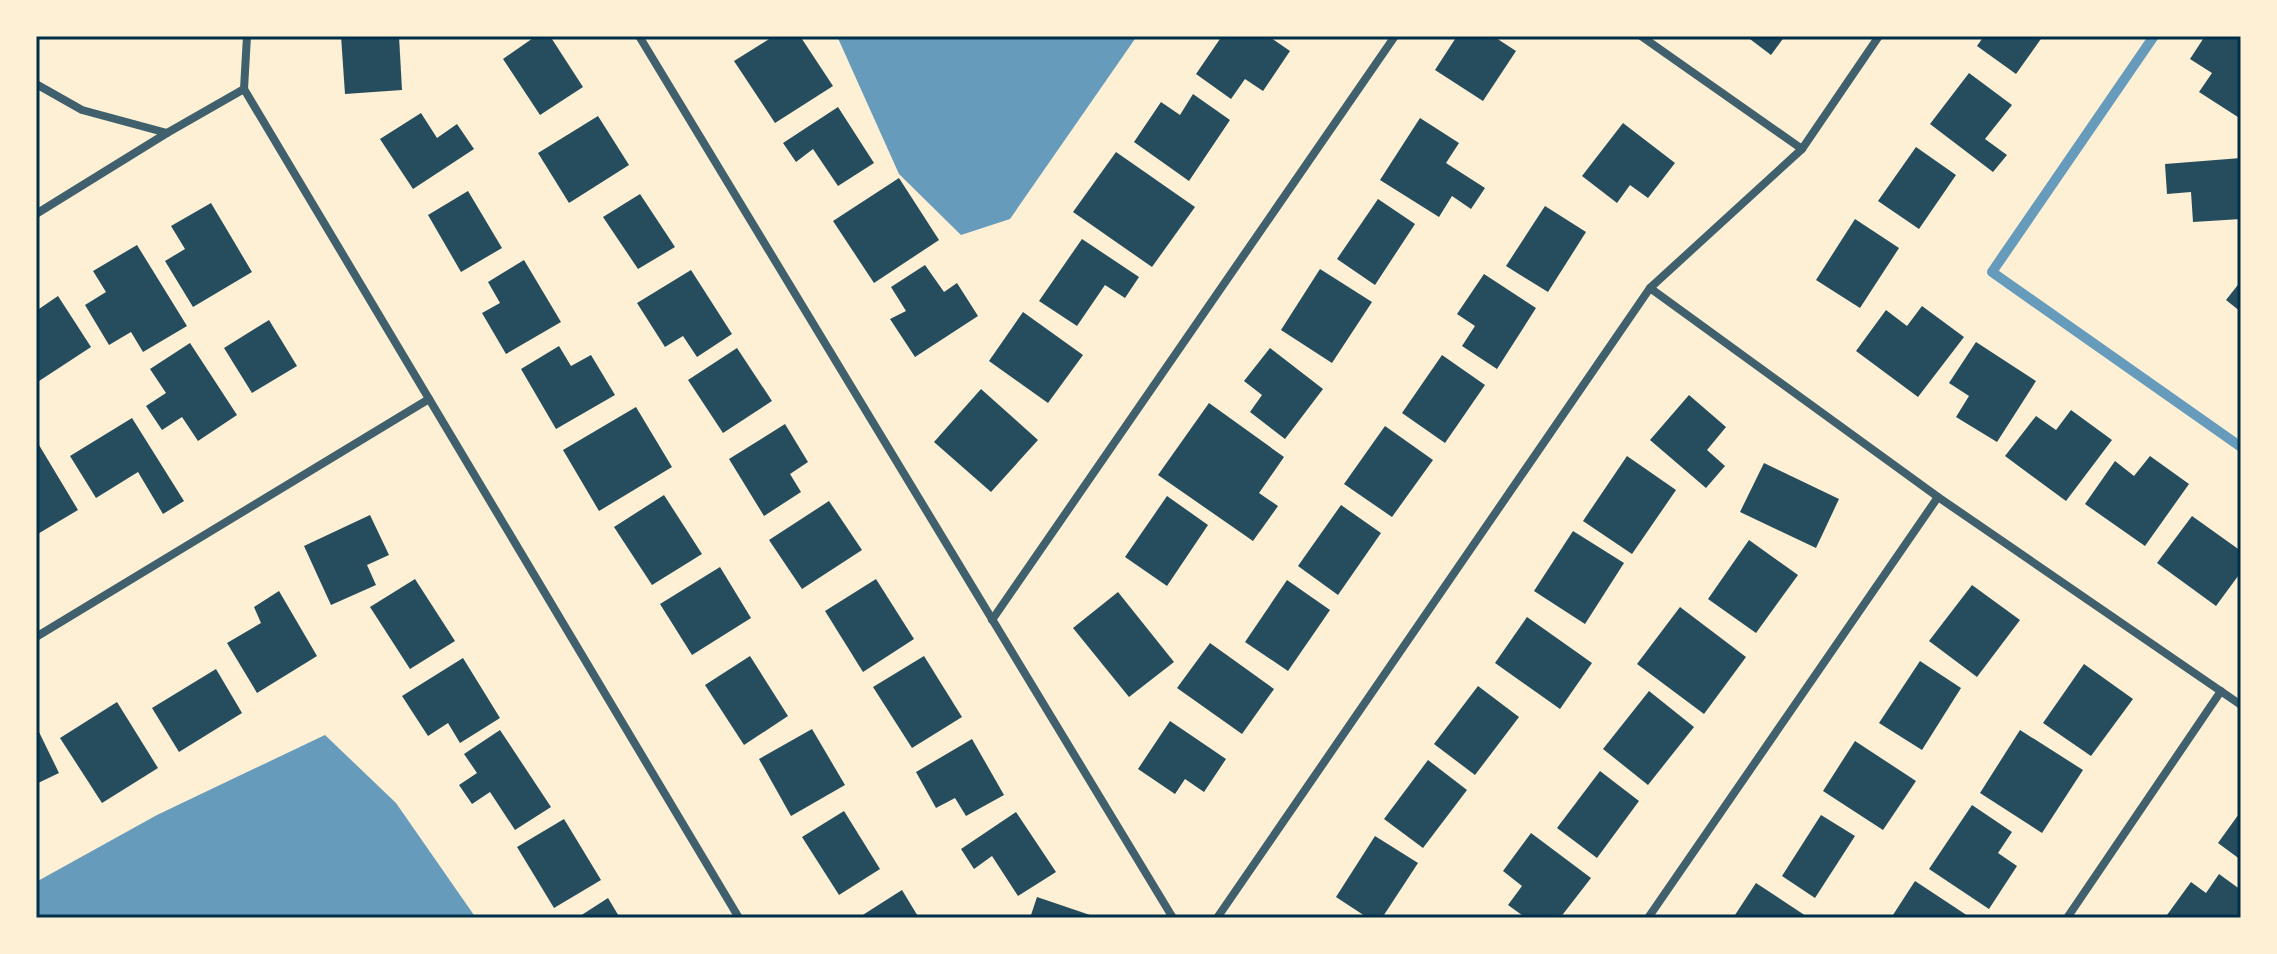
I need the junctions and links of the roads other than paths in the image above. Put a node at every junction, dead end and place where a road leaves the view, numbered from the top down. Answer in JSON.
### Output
{"nodes":[{"id":1,"x":247,"y":36,"type":"edge"},
{"id":2,"x":639,"y":36,"type":"edge"},
{"id":3,"x":1395,"y":36,"type":"edge"},
{"id":4,"x":1641,"y":36,"type":"edge"},
{"id":5,"x":1879,"y":36,"type":"edge"},
{"id":6,"x":36,"y":84,"type":"edge"},
{"id":7,"x":244,"y":89,"type":"junction"},
{"id":8,"x":167,"y":133,"type":"junction"},
{"id":9,"x":1802,"y":149,"type":"junction"},
{"id":10,"x":36,"y":214,"type":"edge"},
{"id":11,"x":1650,"y":288,"type":"junction"},
{"id":12,"x":429,"y":399,"type":"junction"},
{"id":13,"x":1938,"y":497,"type":"junction"},
{"id":14,"x":992,"y":620,"type":"junction"},
{"id":15,"x":36,"y":637,"type":"edge"},
{"id":16,"x":2221,"y":691,"type":"junction"},
{"id":17,"x":2241,"y":705,"type":"edge"},
{"id":18,"x":739,"y":918,"type":"edge"},
{"id":19,"x":1173,"y":918,"type":"edge"},
{"id":20,"x":1217,"y":918,"type":"edge"},
{"id":21,"x":1648,"y":918,"type":"edge"},
{"id":22,"x":2067,"y":918,"type":"edge"}],
"edges":[{"from":1,"to":7,"type":"street"},
{"from":2,"to":14,"type":"street"},
{"from":3,"to":14,"type":"street"},
{"from":4,"to":9,"type":"street"},
{"from":5,"to":9,"type":"street"},
{"from":6,"to":8,"type":"street"},
{"from":7,"to":8,"type":"street"},
{"from":7,"to":12,"type":"street"},
{"from":8,"to":10,"type":"street"},
{"from":9,"to":11,"type":"street"},
{"from":11,"to":13,"type":"street"},
{"from":11,"to":20,"type":"street"},
{"from":12,"to":15,"type":"street"},
{"from":12,"to":18,"type":"street"},
{"from":13,"to":16,"type":"street"},
{"from":13,"to":21,"type":"street"},
{"from":14,"to":19,"type":"street"},
{"from":16,"to":17,"type":"street"},
{"from":16,"to":22,"type":"street"}]}
